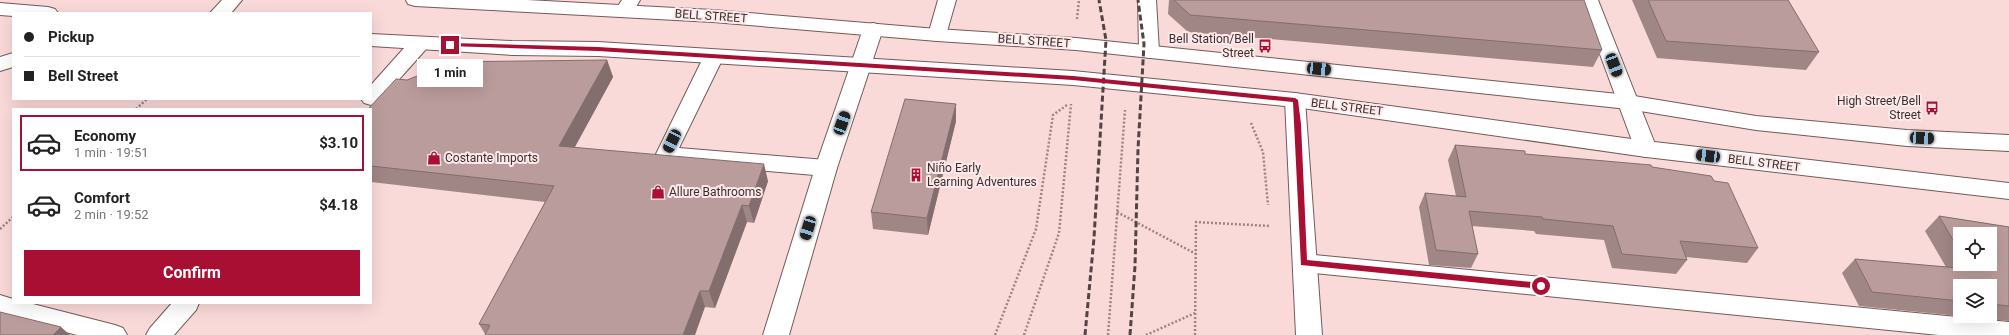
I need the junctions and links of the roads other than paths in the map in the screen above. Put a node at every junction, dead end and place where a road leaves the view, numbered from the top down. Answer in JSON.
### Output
{"nodes":[{"id":1,"x":233,"y":0,"type":"edge"},
{"id":2,"x":415,"y":0,"type":"edge"},
{"id":3,"x":947,"y":0,"type":"edge"},
{"id":4,"x":1147,"y":0,"type":"edge"},
{"id":5,"x":1589,"y":0,"type":"edge"},
{"id":6,"x":628,"y":5,"type":"edge"},
{"id":7,"x":15,"y":6,"type":"edge"},
{"id":8,"x":43,"y":12,"type":"edge"},
{"id":9,"x":221,"y":12,"type":"edge"},
{"id":10,"x":0,"y":22,"type":"edge"},
{"id":11,"x":873,"y":29,"type":"junction"},
{"id":12,"x":937,"y":35,"type":"junction"},
{"id":13,"x":372,"y":40,"type":"edge"},
{"id":14,"x":420,"y":43,"type":"junction"},
{"id":15,"x":1149,"y":51,"type":"junction"},
{"id":16,"x":714,"y":56,"type":"junction"},
{"id":17,"x":12,"y":60,"type":"edge"},
{"id":18,"x":0,"y":64,"type":"edge"},
{"id":19,"x":862,"y":66,"type":"junction"},
{"id":20,"x":372,"y":96,"type":"edge"},
{"id":21,"x":368,"y":100,"type":"edge"},
{"id":22,"x":1295,"y":100,"type":"junction"},
{"id":23,"x":1628,"y":102,"type":"junction"},
{"id":24,"x":362,"y":108,"type":"edge"},
{"id":25,"x":2009,"y":143,"type":"edge"},
{"id":26,"x":1646,"y":149,"type":"junction"},
{"id":27,"x":826,"y":168,"type":"junction"},
{"id":28,"x":2009,"y":191,"type":"edge"},
{"id":29,"x":1304,"y":263,"type":"junction"},
{"id":30,"x":186,"y":304,"type":"edge"},
{"id":31,"x":0,"y":305,"type":"edge"},
{"id":32,"x":2009,"y":332,"type":"edge"},
{"id":33,"x":115,"y":335,"type":"edge"},
{"id":34,"x":159,"y":335,"type":"edge"},
{"id":35,"x":776,"y":335,"type":"edge"},
{"id":36,"x":1309,"y":335,"type":"edge"}],
"edges":[{"from":1,"to":9,"type":"main road"},
{"from":2,"to":6,"type":"main road","name":"BELL STREET"},
{"from":3,"to":12,"type":"lane"},
{"from":4,"to":15,"type":"main road"},
{"from":5,"to":23,"type":"main road"},
{"from":6,"to":11,"type":"main road","name":"BELL STREET"},
{"from":7,"to":8,"type":"main road"},
{"from":7,"to":10,"type":"main road"},
{"from":11,"to":12,"type":"main road","name":"BELL STREET"},
{"from":11,"to":19,"type":"main road"},
{"from":12,"to":15,"type":"main road","name":"BELL STREET"},
{"from":13,"to":14,"type":"main road","name":"BELL STREET"},
{"from":14,"to":16,"type":"main road","name":"BELL STREET"},
{"from":14,"to":20,"type":"main road"},
{"from":15,"to":23,"type":"main road","name":"BELL STREET"},
{"from":16,"to":19,"type":"main road","name":"BELL STREET"},
{"from":16,"to":27,"type":"lane"},
{"from":17,"to":18,"type":"main road"},
{"from":19,"to":22,"type":"main road","name":"BELL STREET"},
{"from":19,"to":27,"type":"main road"},
{"from":21,"to":24,"type":"main road"},
{"from":22,"to":26,"type":"main road","name":"BELL STREET"},
{"from":22,"to":29,"type":"main road"},
{"from":23,"to":25,"type":"main road","name":"BELL STREET"},
{"from":23,"to":26,"type":"main road"},
{"from":26,"to":28,"type":"main road","name":"BELL STREET"},
{"from":27,"to":35,"type":"main road"},
{"from":29,"to":32,"type":"lane"},
{"from":29,"to":36,"type":"main road"},
{"from":30,"to":34,"type":"main road"},
{"from":31,"to":33,"type":"lane"}]}
